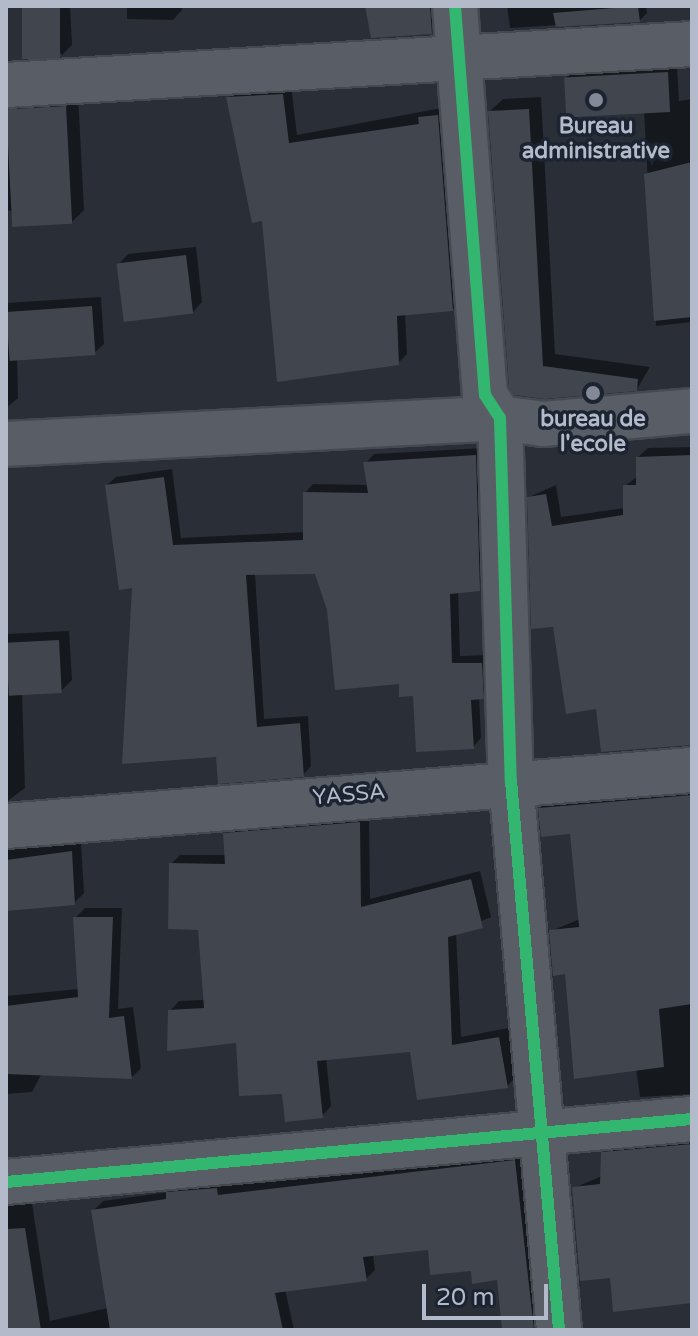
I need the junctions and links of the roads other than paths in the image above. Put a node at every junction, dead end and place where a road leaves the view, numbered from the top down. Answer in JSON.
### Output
{"nodes":[{"id":1,"x":455,"y":6,"type":"edge"},
{"id":2,"x":692,"y":44,"type":"edge"},
{"id":3,"x":460,"y":58,"type":"junction"},
{"id":4,"x":6,"y":85,"type":"edge"},
{"id":5,"x":692,"y":411,"type":"edge"},
{"id":6,"x":500,"y":418,"type":"junction"},
{"id":7,"x":6,"y":444,"type":"edge"},
{"id":8,"x":692,"y":770,"type":"edge"},
{"id":9,"x":511,"y":781,"type":"junction"},
{"id":10,"x":6,"y":826,"type":"edge"},
{"id":11,"x":692,"y":1119,"type":"edge"},
{"id":12,"x":543,"y":1133,"type":"junction"},
{"id":13,"x":6,"y":1182,"type":"edge"},
{"id":14,"x":559,"y":1330,"type":"edge"}],
"edges":[{"from":1,"to":3,"type":"street"},
{"from":2,"to":3,"type":"street"},
{"from":3,"to":4,"type":"street"},
{"from":3,"to":6,"type":"street"},
{"from":5,"to":6,"type":"street"},
{"from":6,"to":7,"type":"street"},
{"from":6,"to":9,"type":"street"},
{"from":8,"to":9,"type":"street","name":"YASSA"},
{"from":9,"to":10,"type":"street","name":"YASSA"},
{"from":9,"to":12,"type":"street"},
{"from":11,"to":12,"type":"street"},
{"from":12,"to":13,"type":"street"},
{"from":12,"to":14,"type":"street"}]}
